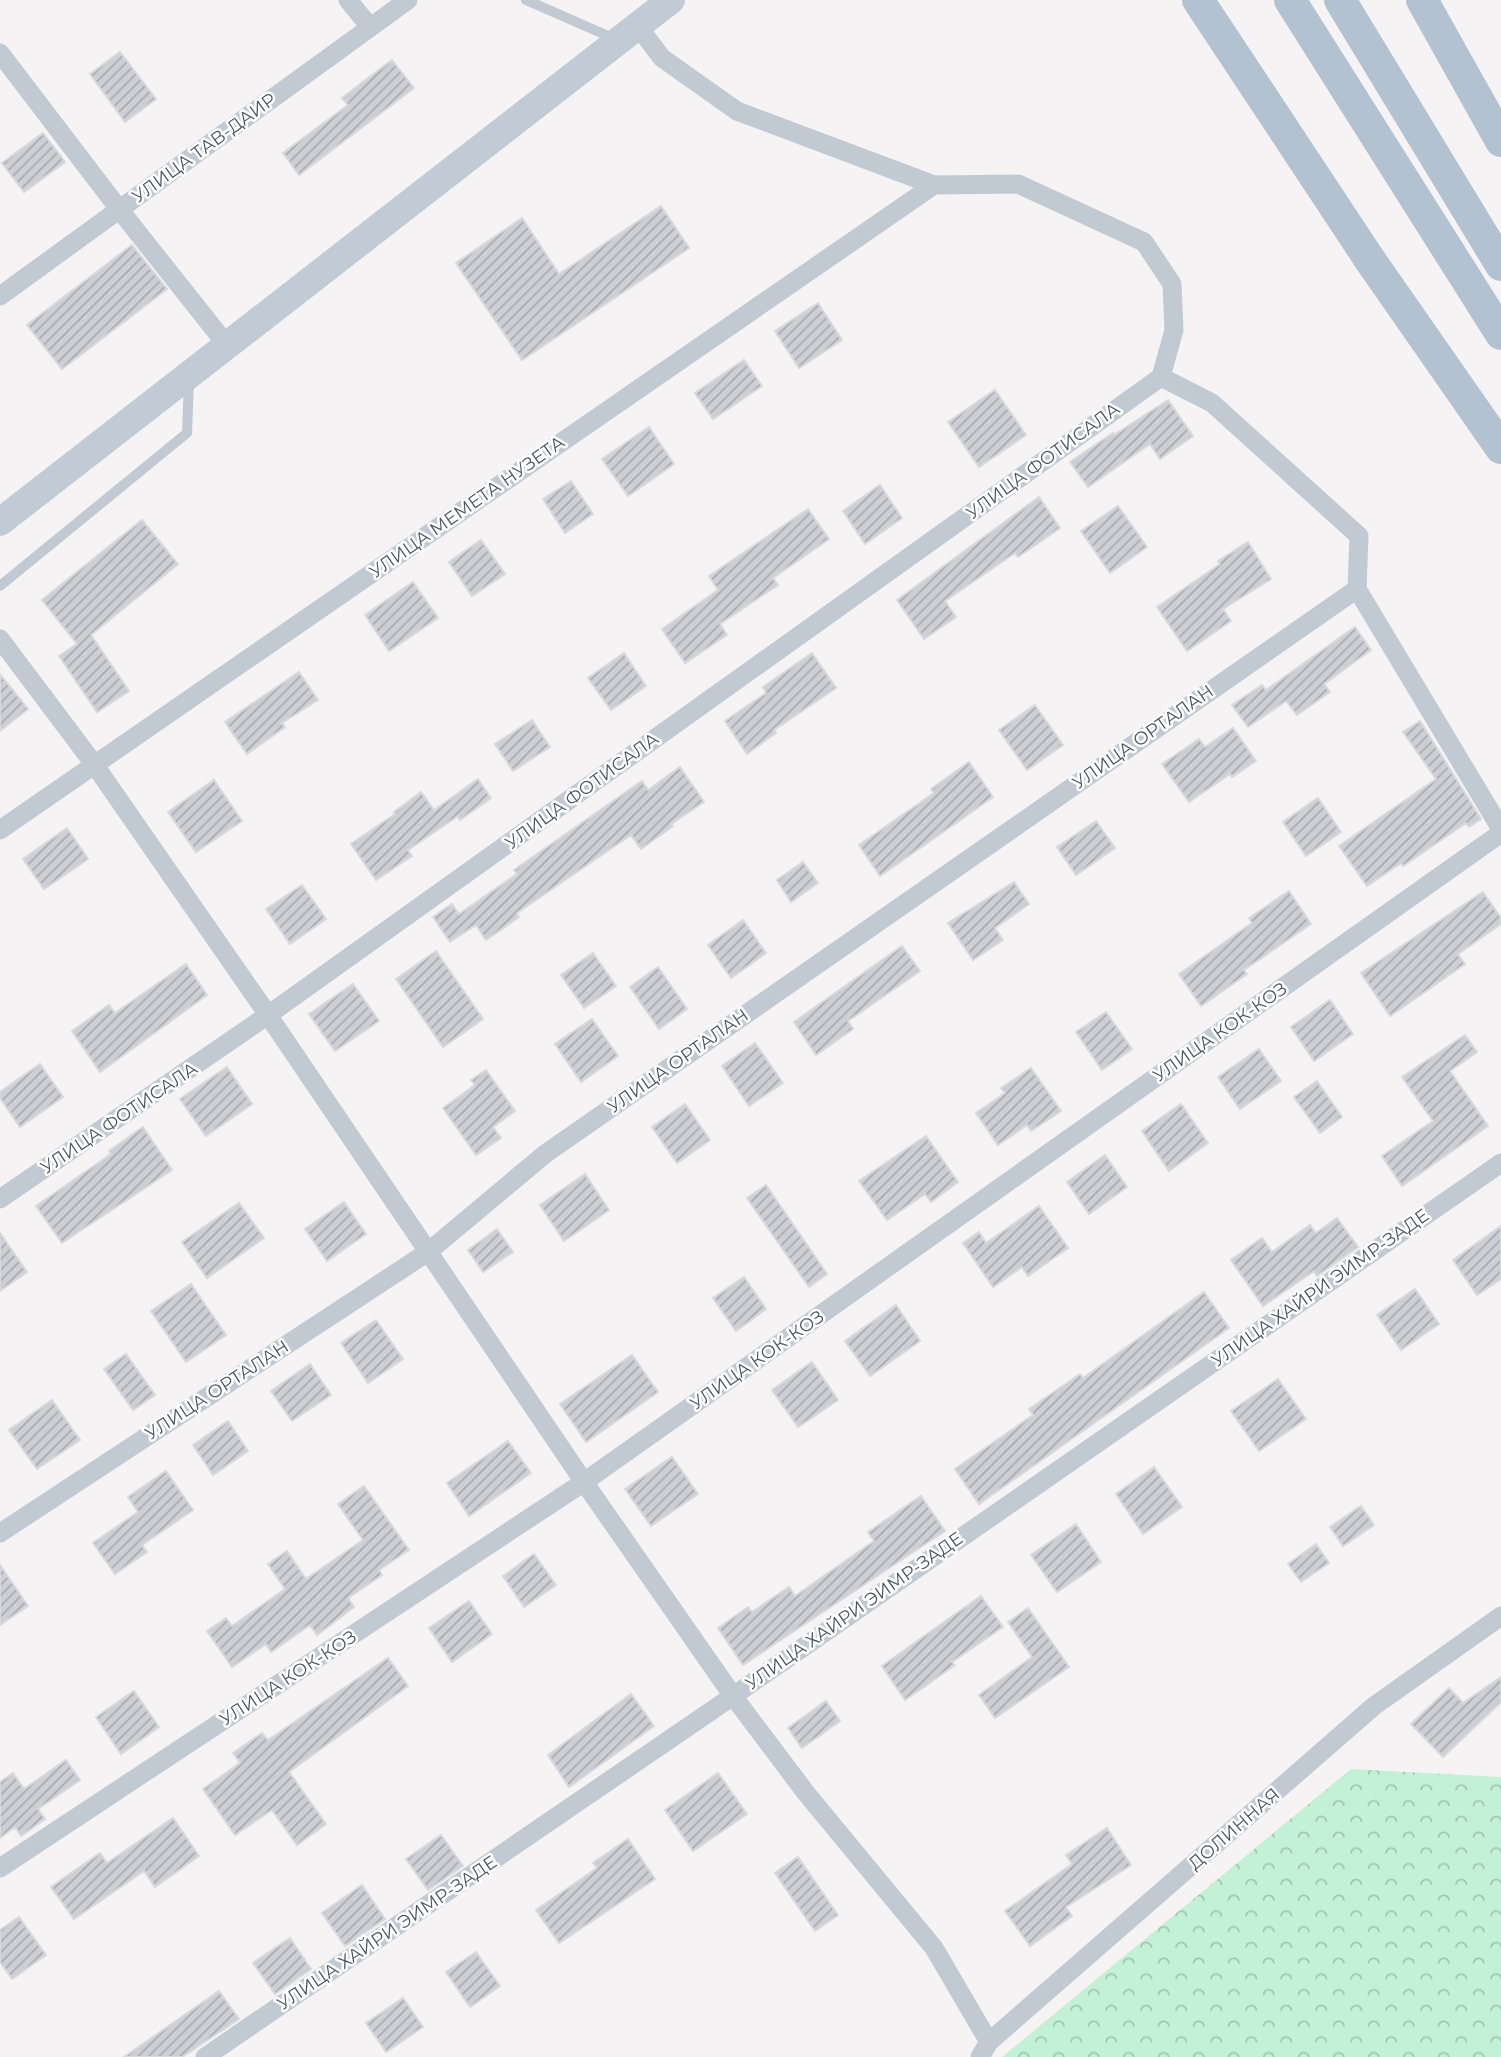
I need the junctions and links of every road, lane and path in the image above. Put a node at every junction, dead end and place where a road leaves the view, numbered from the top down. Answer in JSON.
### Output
{"nodes":[{"id":1,"x":348,"y":0,"type":"edge"},
{"id":2,"x":408,"y":0,"type":"edge"},
{"id":3,"x":526,"y":0,"type":"edge"},
{"id":4,"x":671,"y":0,"type":"edge"},
{"id":5,"x":1198,"y":0,"type":"edge"},
{"id":6,"x":1290,"y":0,"type":"edge"},
{"id":7,"x":1340,"y":0,"type":"edge"},
{"id":8,"x":1422,"y":0,"type":"edge"},
{"id":9,"x":370,"y":27,"type":"junction"},
{"id":10,"x":628,"y":33,"type":"junction"},
{"id":11,"x":0,"y":53,"type":"edge"},
{"id":12,"x":1501,"y":141,"type":"edge"},
{"id":13,"x":933,"y":185,"type":"junction"},
{"id":14,"x":119,"y":209,"type":"junction"},
{"id":15,"x":1501,"y":265,"type":"edge"},
{"id":16,"x":0,"y":296,"type":"edge"},
{"id":17,"x":1501,"y":334,"type":"edge"},
{"id":18,"x":226,"y":344,"type":"junction"},
{"id":19,"x":189,"y":373,"type":"junction"},
{"id":20,"x":1161,"y":377,"type":"junction"},
{"id":21,"x":1501,"y":448,"type":"edge"},
{"id":22,"x":0,"y":522,"type":"edge"},
{"id":23,"x":0,"y":586,"type":"edge"},
{"id":24,"x":1357,"y":589,"type":"junction"},
{"id":25,"x":0,"y":639,"type":"edge"},
{"id":26,"x":94,"y":764,"type":"junction"},
{"id":27,"x":0,"y":830,"type":"edge"},
{"id":28,"x":1501,"y":830,"type":"edge"},
{"id":29,"x":268,"y":1015,"type":"junction"},
{"id":30,"x":1501,"y":1163,"type":"edge"},
{"id":31,"x":0,"y":1199,"type":"edge"},
{"id":32,"x":428,"y":1252,"type":"junction"},
{"id":33,"x":584,"y":1482,"type":"junction"},
{"id":34,"x":0,"y":1533,"type":"edge"},
{"id":35,"x":1501,"y":1616,"type":"edge"},
{"id":36,"x":733,"y":1696,"type":"junction"},
{"id":37,"x":0,"y":1868,"type":"edge"},
{"id":38,"x":985,"y":2049,"type":"edge"},
{"id":39,"x":205,"y":2057,"type":"edge"}],
"edges":[{"from":1,"to":9,"type":"street"},
{"from":2,"to":9,"type":"street","name":"УЛИЦА ТАВ-ДАИР"},
{"from":3,"to":10,"type":"lane"},
{"from":4,"to":10,"type":"main road"},
{"from":5,"to":21,"type":"main road"},
{"from":6,"to":17,"type":"main road"},
{"from":7,"to":15,"type":"main road"},
{"from":8,"to":12,"type":"main road"},
{"from":9,"to":14,"type":"street","name":"УЛИЦА ТАВ-ДАИР"},
{"from":10,"to":13,"type":"street"},
{"from":10,"to":18,"type":"main road"},
{"from":11,"to":14,"type":"street"},
{"from":13,"to":20,"type":"street"},
{"from":13,"to":26,"type":"street","name":"УЛИЦА МЕМЕТА НУЗЕТА"},
{"from":14,"to":16,"type":"street","name":"УЛИЦА ТАВ-ДАИР"},
{"from":14,"to":18,"type":"street"},
{"from":18,"to":19,"type":"main road"},
{"from":19,"to":22,"type":"main road"},
{"from":19,"to":23,"type":"lane"},
{"from":20,"to":24,"type":"street"},
{"from":20,"to":29,"type":"street","name":"УЛИЦА ФОТИСАЛА"},
{"from":24,"to":28,"type":"street"},
{"from":24,"to":32,"type":"street","name":"УЛИЦА ОРТАЛАН"},
{"from":25,"to":26,"type":"street"},
{"from":26,"to":27,"type":"street","name":"УЛИЦА МЕМЕТА НУЗЕТА"},
{"from":26,"to":29,"type":"street"},
{"from":28,"to":33,"type":"street","name":"УЛИЦА КОК-КОЗ"},
{"from":29,"to":31,"type":"street","name":"УЛИЦА ФОТИСАЛА"},
{"from":29,"to":32,"type":"street"},
{"from":30,"to":36,"type":"street","name":"УЛИЦА ХАЙРИ ЭИМР-ЗАДЕ"},
{"from":32,"to":33,"type":"street"},
{"from":32,"to":34,"type":"street","name":"УЛИЦА ОРТАЛАН"},
{"from":33,"to":36,"type":"street"},
{"from":33,"to":37,"type":"street","name":"УЛИЦА КОК-КОЗ"},
{"from":35,"to":38,"type":"street","name":"ДОЛИННАЯ"},
{"from":36,"to":38,"type":"street"},
{"from":36,"to":39,"type":"street","name":"УЛИЦА ХАЙРИ ЭИМР-ЗАДЕ"}]}
